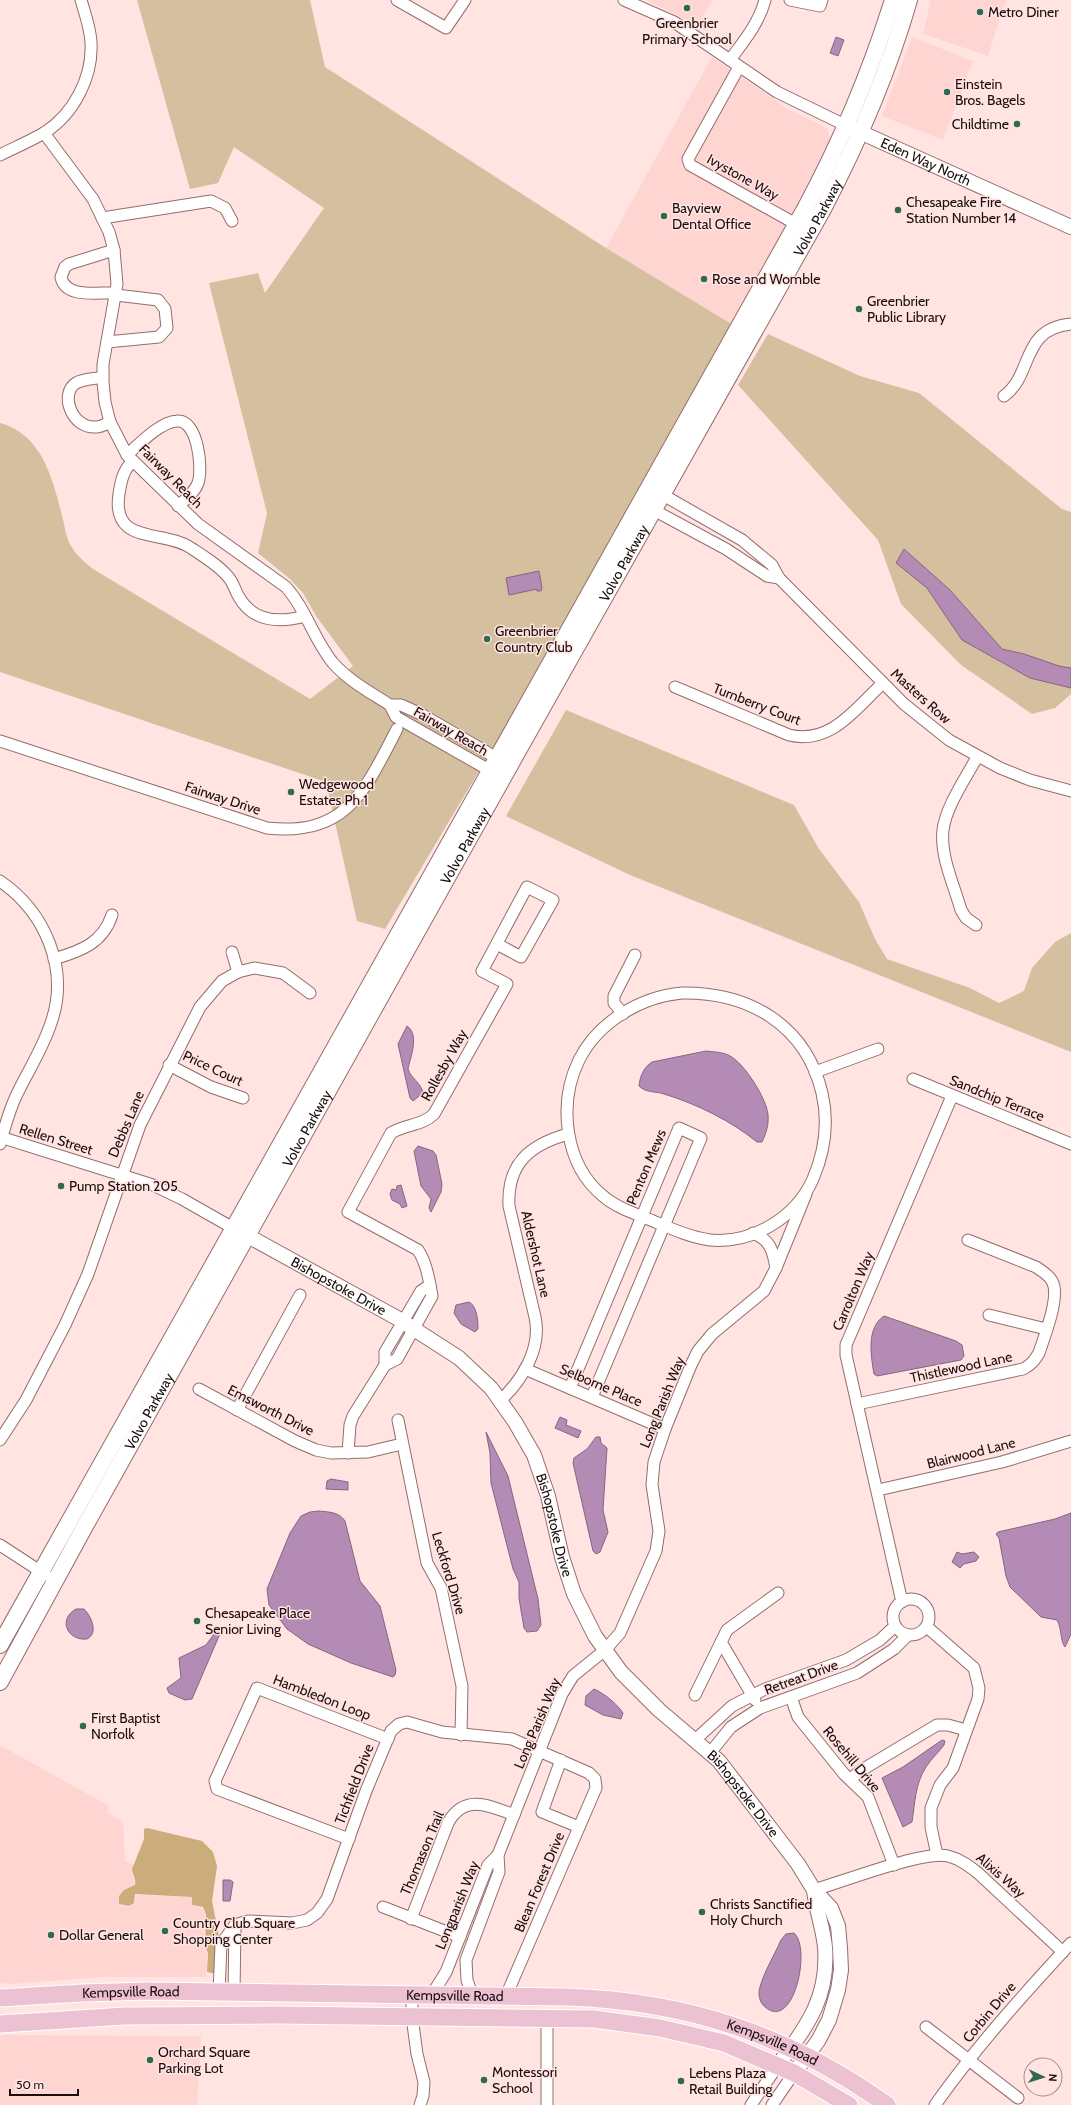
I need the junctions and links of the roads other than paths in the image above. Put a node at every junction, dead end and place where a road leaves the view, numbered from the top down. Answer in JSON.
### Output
{"nodes":[{"id":1,"x":81,"y":0,"type":"edge"},
{"id":2,"x":397,"y":0,"type":"edge"},
{"id":3,"x":465,"y":0,"type":"edge"},
{"id":4,"x":624,"y":0,"type":"edge"},
{"id":5,"x":765,"y":0,"type":"edge"},
{"id":6,"x":790,"y":0,"type":"edge"},
{"id":7,"x":822,"y":0,"type":"edge"},
{"id":8,"x":893,"y":0,"type":"edge"},
{"id":9,"x":909,"y":0,"type":"edge"},
{"id":10,"x":735,"y":63,"type":"junction"},
{"id":11,"x":847,"y":126,"type":"junction"},
{"id":12,"x":44,"y":133,"type":"junction"},
{"id":13,"x":861,"y":133,"type":"junction"},
{"id":14,"x":0,"y":155,"type":"edge"},
{"id":15,"x":102,"y":218,"type":"junction"},
{"id":16,"x":232,"y":221,"type":"dead end"},
{"id":17,"x":796,"y":224,"type":"junction"},
{"id":18,"x":1071,"y":227,"type":"edge"},
{"id":19,"x":114,"y":250,"type":"junction"},
{"id":20,"x":116,"y":294,"type":"junction"},
{"id":21,"x":1071,"y":324,"type":"edge"},
{"id":22,"x":107,"y":342,"type":"junction"},
{"id":23,"x":103,"y":377,"type":"junction"},
{"id":24,"x":1004,"y":396,"type":"dead end"},
{"id":25,"x":110,"y":422,"type":"junction"},
{"id":26,"x":130,"y":458,"type":"junction"},
{"id":27,"x":656,"y":491,"type":"junction"},
{"id":28,"x":178,"y":506,"type":"junction"},
{"id":29,"x":647,"y":507,"type":"junction"},
{"id":30,"x":779,"y":578,"type":"junction"},
{"id":31,"x":305,"y":616,"type":"junction"},
{"id":32,"x":883,"y":683,"type":"junction"},
{"id":33,"x":675,"y":687,"type":"dead end"},
{"id":34,"x":397,"y":729,"type":"dead end"},
{"id":35,"x":0,"y":741,"type":"edge"},
{"id":36,"x":976,"y":757,"type":"junction"},
{"id":37,"x":499,"y":768,"type":"junction"},
{"id":38,"x":1071,"y":791,"type":"edge"},
{"id":39,"x":0,"y":881,"type":"edge"},
{"id":40,"x":112,"y":915,"type":"dead end"},
{"id":41,"x":976,"y":925,"type":"dead end"},
{"id":42,"x":497,"y":944,"type":"junction"},
{"id":43,"x":232,"y":952,"type":"dead end"},
{"id":44,"x":636,"y":955,"type":"dead end"},
{"id":45,"x":54,"y":959,"type":"junction"},
{"id":46,"x":238,"y":972,"type":"junction"},
{"id":47,"x":310,"y":993,"type":"dead end"},
{"id":48,"x":623,"y":1014,"type":"junction"},
{"id":49,"x":878,"y":1049,"type":"dead end"},
{"id":50,"x":169,"y":1065,"type":"junction"},
{"id":51,"x":815,"y":1072,"type":"junction"},
{"id":52,"x":913,"y":1079,"type":"dead end"},
{"id":53,"x":952,"y":1096,"type":"junction"},
{"id":54,"x":243,"y":1098,"type":"dead end"},
{"id":55,"x":568,"y":1134,"type":"junction"},
{"id":56,"x":1,"y":1140,"type":"edge"},
{"id":57,"x":1071,"y":1144,"type":"edge"},
{"id":58,"x":121,"y":1174,"type":"junction"},
{"id":59,"x":806,"y":1194,"type":"junction"},
{"id":60,"x":642,"y":1216,"type":"junction"},
{"id":61,"x":664,"y":1226,"type":"junction"},
{"id":62,"x":233,"y":1228,"type":"junction"},
{"id":63,"x":753,"y":1233,"type":"junction"},
{"id":64,"x":247,"y":1236,"type":"junction"},
{"id":65,"x":968,"y":1240,"type":"dead end"},
{"id":66,"x":776,"y":1268,"type":"junction"},
{"id":67,"x":300,"y":1295,"type":"dead end"},
{"id":68,"x":989,"y":1315,"type":"dead end"},
{"id":69,"x":408,"y":1326,"type":"junction"},
{"id":70,"x":1046,"y":1329,"type":"junction"},
{"id":71,"x":525,"y":1369,"type":"junction"},
{"id":72,"x":570,"y":1388,"type":"junction"},
{"id":73,"x":199,"y":1389,"type":"dead end"},
{"id":74,"x":592,"y":1397,"type":"junction"},
{"id":75,"x":500,"y":1401,"type":"junction"},
{"id":76,"x":857,"y":1404,"type":"junction"},
{"id":77,"x":237,"y":1410,"type":"junction"},
{"id":78,"x":398,"y":1420,"type":"dead end"},
{"id":79,"x":665,"y":1429,"type":"junction"},
{"id":80,"x":0,"y":1440,"type":"edge"},
{"id":81,"x":1071,"y":1442,"type":"edge"},
{"id":82,"x":402,"y":1444,"type":"junction"},
{"id":83,"x":348,"y":1453,"type":"junction"},
{"id":84,"x":878,"y":1490,"type":"junction"},
{"id":85,"x":0,"y":1545,"type":"edge"},
{"id":86,"x":41,"y":1572,"type":"junction"},
{"id":87,"x":55,"y":1580,"type":"junction"},
{"id":88,"x":778,"y":1593,"type":"dead end"},
{"id":89,"x":902,"y":1602,"type":"junction"},
{"id":90,"x":895,"y":1626,"type":"junction"},
{"id":91,"x":927,"y":1627,"type":"junction"},
{"id":92,"x":908,"y":1635,"type":"junction"},
{"id":93,"x":721,"y":1642,"type":"junction"},
{"id":94,"x":0,"y":1645,"type":"edge"},
{"id":95,"x":605,"y":1650,"type":"junction"},
{"id":96,"x":0,"y":1682,"type":"edge"},
{"id":97,"x":695,"y":1695,"type":"dead end"},
{"id":98,"x":752,"y":1695,"type":"junction"},
{"id":99,"x":791,"y":1697,"type":"junction"},
{"id":100,"x":760,"y":1708,"type":"junction"},
{"id":101,"x":966,"y":1730,"type":"junction"},
{"id":102,"x":461,"y":1735,"type":"junction"},
{"id":103,"x":388,"y":1739,"type":"junction"},
{"id":104,"x":695,"y":1740,"type":"junction"},
{"id":105,"x":541,"y":1750,"type":"junction"},
{"id":106,"x":710,"y":1753,"type":"junction"},
{"id":107,"x":561,"y":1760,"type":"junction"},
{"id":108,"x":595,"y":1779,"type":"joint"},
{"id":109,"x":850,"y":1779,"type":"junction"},
{"id":110,"x":514,"y":1815,"type":"junction"},
{"id":111,"x":579,"y":1827,"type":"junction"},
{"id":112,"x":349,"y":1839,"type":"junction"},
{"id":113,"x":498,"y":1855,"type":"junction"},
{"id":114,"x":937,"y":1855,"type":"junction"},
{"id":115,"x":894,"y":1865,"type":"junction"},
{"id":116,"x":814,"y":1890,"type":"junction"},
{"id":117,"x":383,"y":1907,"type":"dead end"},
{"id":118,"x":412,"y":1919,"type":"junction"},
{"id":119,"x":460,"y":1937,"type":"junction"},
{"id":120,"x":1071,"y":1943,"type":"edge"},
{"id":121,"x":1063,"y":1952,"type":"junction"},
{"id":122,"x":227,"y":1993,"type":"junction"},
{"id":123,"x":412,"y":1996,"type":"junction"},
{"id":124,"x":431,"y":1996,"type":"junction"},
{"id":125,"x":478,"y":1996,"type":"junction"},
{"id":126,"x":506,"y":1996,"type":"junction"},
{"id":127,"x":0,"y":1998,"type":"edge"},
{"id":128,"x":412,"y":2017,"type":"junction"},
{"id":129,"x":547,"y":2018,"type":"junction"},
{"id":130,"x":0,"y":2024,"type":"edge"},
{"id":131,"x":926,"y":2027,"type":"dead end"},
{"id":132,"x":791,"y":2048,"type":"junction"},
{"id":133,"x":808,"y":2056,"type":"junction"},
{"id":134,"x":969,"y":2059,"type":"junction"},
{"id":135,"x":778,"y":2065,"type":"junction"},
{"id":136,"x":794,"y":2073,"type":"junction"},
{"id":137,"x":1018,"y":2098,"type":"dead end"},
{"id":138,"x":420,"y":2105,"type":"edge"},
{"id":139,"x":547,"y":2105,"type":"edge"},
{"id":140,"x":751,"y":2105,"type":"edge"},
{"id":141,"x":772,"y":2105,"type":"edge"},
{"id":142,"x":849,"y":2105,"type":"edge"},
{"id":143,"x":887,"y":2105,"type":"edge"},
{"id":144,"x":935,"y":2105,"type":"edge"}],
"edges":[{"from":1,"to":12,"type":"street"},
{"from":2,"to":3,"type":"street"},
{"from":4,"to":10,"type":"street"},
{"from":5,"to":10,"type":"street","name":"Ivystone Way"},
{"from":6,"to":7,"type":"street"},
{"from":8,"to":11,"type":"main road","name":"Volvo Parkway"},
{"from":9,"to":13,"type":"main road","name":"Volvo Parkway"},
{"from":10,"to":11,"type":"street"},
{"from":10,"to":17,"type":"street","name":"Ivystone Way"},
{"from":11,"to":13,"type":"street","name":"Eden Way North"},
{"from":11,"to":17,"type":"main road","name":"Volvo Parkway"},
{"from":12,"to":14,"type":"street"},
{"from":12,"to":15,"type":"street","name":"Fairway Reach"},
{"from":13,"to":18,"type":"street","name":"Eden Way North"},
{"from":13,"to":27,"type":"main road","name":"Volvo Parkway"},
{"from":15,"to":16,"type":"street"},
{"from":15,"to":19,"type":"street","name":"Fairway Reach"},
{"from":17,"to":27,"type":"main road","name":"Volvo Parkway"},
{"from":19,"to":20,"type":"street","name":"Fairway Reach"},
{"from":19,"to":20,"type":"street"},
{"from":20,"to":22,"type":"street","name":"Fairway Reach"},
{"from":20,"to":22,"type":"street"},
{"from":21,"to":24,"type":"street"},
{"from":22,"to":23,"type":"street","name":"Fairway Reach"},
{"from":23,"to":25,"type":"street","name":"Fairway Reach"},
{"from":23,"to":25,"type":"street"},
{"from":25,"to":26,"type":"street","name":"Fairway Reach"},
{"from":26,"to":28,"type":"street","name":"Fairway Reach"},
{"from":26,"to":28,"type":"street"},
{"from":26,"to":31,"type":"street"},
{"from":27,"to":29,"type":"main road","name":"Volvo Parkway"},
{"from":27,"to":30,"type":"street","name":"Masters Row"},
{"from":28,"to":31,"type":"street","name":"Fairway Reach"},
{"from":29,"to":30,"type":"street","name":"Masters Row"},
{"from":29,"to":37,"type":"main road","name":"Volvo Parkway"},
{"from":30,"to":32,"type":"street","name":"Masters Row"},
{"from":31,"to":37,"type":"street","name":"Fairway Reach"},
{"from":32,"to":33,"type":"street","name":"Turnberry Court"},
{"from":32,"to":36,"type":"street","name":"Masters Row"},
{"from":34,"to":35,"type":"street","name":"Fairway Drive"},
{"from":36,"to":38,"type":"street","name":"Masters Row"},
{"from":36,"to":41,"type":"street"},
{"from":37,"to":62,"type":"main road","name":"Volvo Parkway"},
{"from":37,"to":64,"type":"main road","name":"Volvo Parkway"},
{"from":39,"to":45,"type":"street"},
{"from":40,"to":45,"type":"street"},
{"from":42,"to":42,"type":"street","name":"Rollesby Way"},
{"from":42,"to":69,"type":"street","name":"Rollesby Way"},
{"from":43,"to":46,"type":"street"},
{"from":44,"to":48,"type":"street"},
{"from":45,"to":56,"type":"street"},
{"from":46,"to":47,"type":"street","name":"Debbs Lane"},
{"from":46,"to":50,"type":"street","name":"Debbs Lane"},
{"from":48,"to":51,"type":"street","name":"Long Parish Way"},
{"from":48,"to":55,"type":"street","name":"Long Parish Way"},
{"from":49,"to":51,"type":"street"},
{"from":50,"to":54,"type":"street","name":"Price Court"},
{"from":50,"to":58,"type":"street","name":"Debbs Lane"},
{"from":51,"to":59,"type":"street","name":"Long Parish Way"},
{"from":52,"to":53,"type":"street","name":"Sandchip Terrace"},
{"from":53,"to":57,"type":"street","name":"Sandchip Terrace"},
{"from":53,"to":76,"type":"street","name":"Carrolton Way"},
{"from":55,"to":60,"type":"street","name":"Long Parish Way"},
{"from":55,"to":71,"type":"street","name":"Aldershot Lane"},
{"from":56,"to":58,"type":"street","name":"Rellen Street"},
{"from":58,"to":62,"type":"street","name":"Rellen Street"},
{"from":58,"to":80,"type":"street","name":"Debbs Lane"},
{"from":59,"to":63,"type":"street","name":"Long Parish Way"},
{"from":59,"to":66,"type":"street","name":"Long Parish Way"},
{"from":60,"to":61,"type":"street","name":"Long Parish Way"},
{"from":60,"to":61,"type":"street","name":"Penton Mews"},
{"from":60,"to":72,"type":"street","name":"Penton Mews"},
{"from":61,"to":63,"type":"street","name":"Long Parish Way"},
{"from":61,"to":74,"type":"street","name":"Penton Mews"},
{"from":62,"to":64,"type":"street","name":"Bishopstoke Drive"},
{"from":62,"to":86,"type":"main road","name":"Volvo Parkway"},
{"from":63,"to":66,"type":"street"},
{"from":64,"to":69,"type":"street","name":"Bishopstoke Drive"},
{"from":64,"to":87,"type":"main road","name":"Volvo Parkway"},
{"from":65,"to":70,"type":"street","name":"Thistlewood Lane"},
{"from":66,"to":79,"type":"street","name":"Long Parish Way"},
{"from":67,"to":77,"type":"street"},
{"from":68,"to":70,"type":"street"},
{"from":69,"to":75,"type":"street","name":"Bishopstoke Drive"},
{"from":69,"to":83,"type":"street","name":"Rollesby Way"},
{"from":70,"to":76,"type":"street","name":"Thistlewood Lane"},
{"from":71,"to":72,"type":"street","name":"Selborne Place"},
{"from":71,"to":75,"type":"street","name":"Aldershot Lane"},
{"from":72,"to":74,"type":"street","name":"Selborne Place"},
{"from":73,"to":77,"type":"street","name":"Emsworth Drive"},
{"from":74,"to":79,"type":"street","name":"Selborne Place"},
{"from":75,"to":95,"type":"street","name":"Bishopstoke Drive"},
{"from":76,"to":84,"type":"street","name":"Carrolton Way"},
{"from":77,"to":83,"type":"street","name":"Emsworth Drive"},
{"from":78,"to":82,"type":"street","name":"Leckford Drive"},
{"from":79,"to":95,"type":"street","name":"Long Parish Way"},
{"from":81,"to":84,"type":"street","name":"Blairwood Lane"},
{"from":82,"to":83,"type":"street","name":"Emsworth Drive"},
{"from":82,"to":102,"type":"street","name":"Leckford Drive"},
{"from":84,"to":89,"type":"street","name":"Carrolton Way"},
{"from":85,"to":86,"type":"street"},
{"from":86,"to":87,"type":"street"},
{"from":86,"to":94,"type":"main road","name":"Volvo Parkway"},
{"from":87,"to":96,"type":"main road","name":"Volvo Parkway"},
{"from":88,"to":93,"type":"street"},
{"from":89,"to":90,"type":"street"},
{"from":89,"to":91,"type":"street"},
{"from":90,"to":92,"type":"street"},
{"from":90,"to":98,"type":"street","name":"Retreat Drive"},
{"from":91,"to":92,"type":"street"},
{"from":91,"to":101,"type":"street"},
{"from":92,"to":99,"type":"street","name":"Retreat Drive"},
{"from":93,"to":97,"type":"street"},
{"from":93,"to":98,"type":"street"},
{"from":95,"to":104,"type":"street","name":"Bishopstoke Drive"},
{"from":95,"to":105,"type":"street","name":"Long Parish Way"},
{"from":98,"to":100,"type":"street"},
{"from":98,"to":104,"type":"street","name":"Retreat Drive"},
{"from":99,"to":100,"type":"street","name":"Retreat Drive"},
{"from":99,"to":109,"type":"street","name":"Rosehill Drive"},
{"from":100,"to":106,"type":"street","name":"Retreat Drive"},
{"from":101,"to":109,"type":"street"},
{"from":101,"to":114,"type":"street"},
{"from":102,"to":103,"type":"street","name":"Tichfield Drive"},
{"from":102,"to":105,"type":"street","name":"Tichfield Drive"},
{"from":103,"to":112,"type":"street","name":"Tichfield Drive"},
{"from":103,"to":112,"type":"street","name":"Hambledon Loop"},
{"from":104,"to":106,"type":"street","name":"Bishopstoke Drive"},
{"from":105,"to":107,"type":"street","name":"Tichfield Drive"},
{"from":105,"to":110,"type":"street","name":"Long Parish Way"},
{"from":106,"to":116,"type":"street","name":"Bishopstoke Drive"},
{"from":107,"to":108,"type":"street","name":"Tichfield Drive"},
{"from":107,"to":111,"type":"street"},
{"from":108,"to":111,"type":"street","name":"Blean Forest Drive"},
{"from":109,"to":115,"type":"street","name":"Rosehill Drive"},
{"from":110,"to":113,"type":"street","name":"Long Parish Way"},
{"from":110,"to":118,"type":"street","name":"Thomason Trail"},
{"from":111,"to":126,"type":"street","name":"Blean Forest Drive"},
{"from":112,"to":122,"type":"street","name":"Tichfield Drive"},
{"from":113,"to":119,"type":"street","name":"Longparish Way"},
{"from":113,"to":125,"type":"street","name":"Longparish Way"},
{"from":114,"to":115,"type":"street","name":"Alixis Way"},
{"from":114,"to":121,"type":"street","name":"Alixis Way"},
{"from":115,"to":116,"type":"street","name":"Alixis Way"},
{"from":116,"to":132,"type":"street","name":"Bishopstoke Drive"},
{"from":116,"to":133,"type":"street","name":"Bishopstoke Drive"},
{"from":117,"to":118,"type":"street"},
{"from":118,"to":119,"type":"street"},
{"from":119,"to":124,"type":"street","name":"Longparish Way"},
{"from":120,"to":121,"type":"street","name":"Corbin Drive"},
{"from":121,"to":134,"type":"street","name":"Corbin Drive"},
{"from":122,"to":123,"type":"main road","name":"Kempsville Road"},
{"from":122,"to":127,"type":"main road","name":"Kempsville Road"},
{"from":123,"to":124,"type":"main road","name":"Kempsville Road"},
{"from":123,"to":128,"type":"street"},
{"from":124,"to":125,"type":"main road","name":"Kempsville Road"},
{"from":125,"to":126,"type":"main road","name":"Kempsville Road"},
{"from":126,"to":132,"type":"main road","name":"Kempsville Road"},
{"from":128,"to":129,"type":"main road","name":"Kempsville Road"},
{"from":128,"to":130,"type":"main road","name":"Kempsville Road"},
{"from":128,"to":138,"type":"street"},
{"from":129,"to":135,"type":"main road","name":"Kempsville Road"},
{"from":129,"to":139,"type":"street"},
{"from":131,"to":134,"type":"street"},
{"from":132,"to":133,"type":"main road","name":"Kempsville Road"},
{"from":132,"to":135,"type":"street","name":"Bishopstoke Drive"},
{"from":133,"to":136,"type":"street","name":"Bishopstoke Drive"},
{"from":133,"to":143,"type":"main road","name":"Kempsville Road"},
{"from":134,"to":137,"type":"street"},
{"from":134,"to":144,"type":"street","name":"Corbin Drive"},
{"from":135,"to":136,"type":"main road","name":"Kempsville Road"},
{"from":135,"to":140,"type":"street"},
{"from":136,"to":141,"type":"street"},
{"from":136,"to":142,"type":"main road","name":"Kempsville Road"}]}
